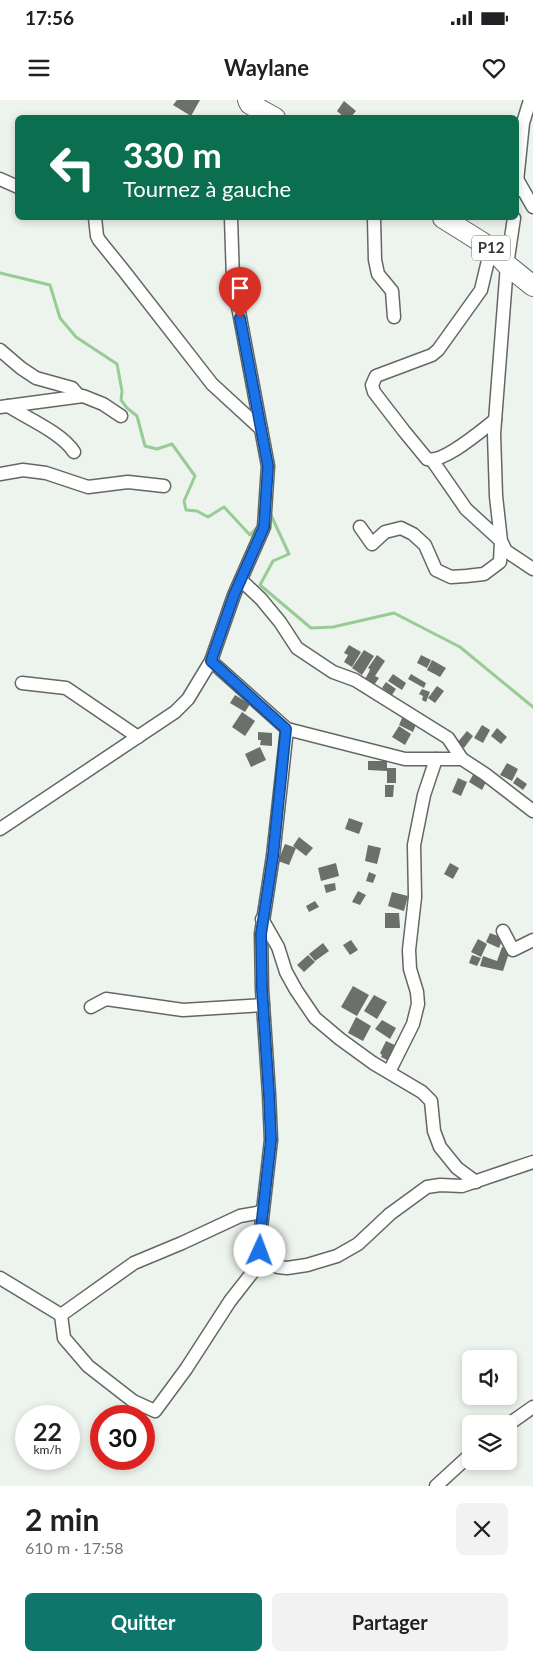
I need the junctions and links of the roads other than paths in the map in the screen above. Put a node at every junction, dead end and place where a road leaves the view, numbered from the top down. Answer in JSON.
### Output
{"nodes":[{"id":1,"x":530,"y":100,"type":"edge"},
{"id":2,"x":249,"y":107,"type":"edge"},
{"id":3,"x":268,"y":115,"type":"edge"},
{"id":4,"x":528,"y":124,"type":"edge"},
{"id":5,"x":519,"y":174,"type":"edge"},
{"id":6,"x":0,"y":179,"type":"edge"},
{"id":7,"x":15,"y":186,"type":"edge"},
{"id":8,"x":519,"y":188,"type":"edge"},
{"id":9,"x":533,"y":207,"type":"edge"},
{"id":10,"x":95,"y":220,"type":"edge"},
{"id":11,"x":231,"y":220,"type":"edge"},
{"id":12,"x":374,"y":220,"type":"edge"},
{"id":13,"x":446,"y":220,"type":"edge"},
{"id":14,"x":514,"y":220,"type":"edge"},
{"id":15,"x":491,"y":248,"type":"junction"},
{"id":16,"x":507,"y":265,"type":"junction"},
{"id":17,"x":533,"y":286,"type":"edge"},
{"id":18,"x":394,"y":317,"type":"dead end"},
{"id":19,"x":0,"y":350,"type":"edge"},
{"id":20,"x":79,"y":396,"type":"junction"},
{"id":21,"x":4,"y":407,"type":"edge"},
{"id":22,"x":121,"y":416,"type":"dead end"},
{"id":23,"x":495,"y":420,"type":"junction"},
{"id":24,"x":261,"y":429,"type":"junction"},
{"id":25,"x":74,"y":452,"type":"dead end"},
{"id":26,"x":432,"y":460,"type":"junction"},
{"id":27,"x":0,"y":474,"type":"edge"},
{"id":28,"x":164,"y":486,"type":"dead end"},
{"id":29,"x":360,"y":528,"type":"dead end"},
{"id":30,"x":501,"y":541,"type":"junction"},
{"id":31,"x":533,"y":569,"type":"edge"},
{"id":32,"x":240,"y":580,"type":"junction"},
{"id":33,"x":211,"y":661,"type":"junction"},
{"id":34,"x":22,"y":683,"type":"dead end"},
{"id":35,"x":286,"y":729,"type":"junction"},
{"id":36,"x":138,"y":737,"type":"junction"},
{"id":37,"x":462,"y":758,"type":"junction"},
{"id":38,"x":436,"y":759,"type":"junction"},
{"id":39,"x":533,"y":811,"type":"edge"},
{"id":40,"x":0,"y":829,"type":"edge"},
{"id":41,"x":262,"y":919,"type":"junction"},
{"id":42,"x":503,"y":931,"type":"dead end"},
{"id":43,"x":533,"y":940,"type":"edge"},
{"id":44,"x":263,"y":1005,"type":"junction"},
{"id":45,"x":91,"y":1007,"type":"dead end"},
{"id":46,"x":389,"y":1072,"type":"junction"},
{"id":47,"x":533,"y":1162,"type":"edge"},
{"id":48,"x":476,"y":1182,"type":"junction"},
{"id":49,"x":262,"y":1212,"type":"junction"},
{"id":50,"x":264,"y":1259,"type":"junction"},
{"id":51,"x":0,"y":1278,"type":"edge"},
{"id":52,"x":61,"y":1315,"type":"junction"},
{"id":53,"x":533,"y":1407,"type":"edge"},
{"id":54,"x":517,"y":1418,"type":"edge"},
{"id":55,"x":462,"y":1462,"type":"edge"},
{"id":56,"x":436,"y":1486,"type":"edge"}],
"edges":[{"from":1,"to":4,"type":"street"},
{"from":2,"to":3,"type":"main road"},
{"from":4,"to":5,"type":"street"},
{"from":6,"to":7,"type":"street"},
{"from":8,"to":9,"type":"street"},
{"from":10,"to":24,"type":"street"},
{"from":11,"to":24,"type":"street"},
{"from":12,"to":18,"type":"street"},
{"from":13,"to":15,"type":"main road","number":"P12"},
{"from":14,"to":16,"type":"street"},
{"from":15,"to":16,"type":"main road","number":"P12"},
{"from":15,"to":26,"type":"street"},
{"from":16,"to":17,"type":"main road","number":"P12"},
{"from":16,"to":23,"type":"street"},
{"from":19,"to":20,"type":"street"},
{"from":20,"to":21,"type":"street"},
{"from":20,"to":22,"type":"street"},
{"from":21,"to":25,"type":"street"},
{"from":23,"to":26,"type":"street"},
{"from":23,"to":30,"type":"street"},
{"from":24,"to":32,"type":"street"},
{"from":26,"to":30,"type":"street"},
{"from":27,"to":28,"type":"street"},
{"from":29,"to":30,"type":"street"},
{"from":30,"to":31,"type":"street"},
{"from":32,"to":33,"type":"street"},
{"from":32,"to":37,"type":"street"},
{"from":33,"to":35,"type":"street"},
{"from":33,"to":36,"type":"street"},
{"from":34,"to":36,"type":"street"},
{"from":35,"to":38,"type":"street"},
{"from":35,"to":41,"type":"street"},
{"from":36,"to":40,"type":"street"},
{"from":37,"to":38,"type":"street"},
{"from":37,"to":39,"type":"street"},
{"from":38,"to":46,"type":"street"},
{"from":41,"to":44,"type":"street"},
{"from":41,"to":46,"type":"street"},
{"from":42,"to":43,"type":"street"},
{"from":44,"to":45,"type":"street"},
{"from":44,"to":49,"type":"street"},
{"from":46,"to":48,"type":"street"},
{"from":47,"to":48,"type":"street"},
{"from":48,"to":50,"type":"street"},
{"from":49,"to":50,"type":"street"},
{"from":49,"to":52,"type":"street"},
{"from":50,"to":52,"type":"street"},
{"from":51,"to":52,"type":"street"},
{"from":53,"to":54,"type":"street"},
{"from":55,"to":56,"type":"street"}]}
